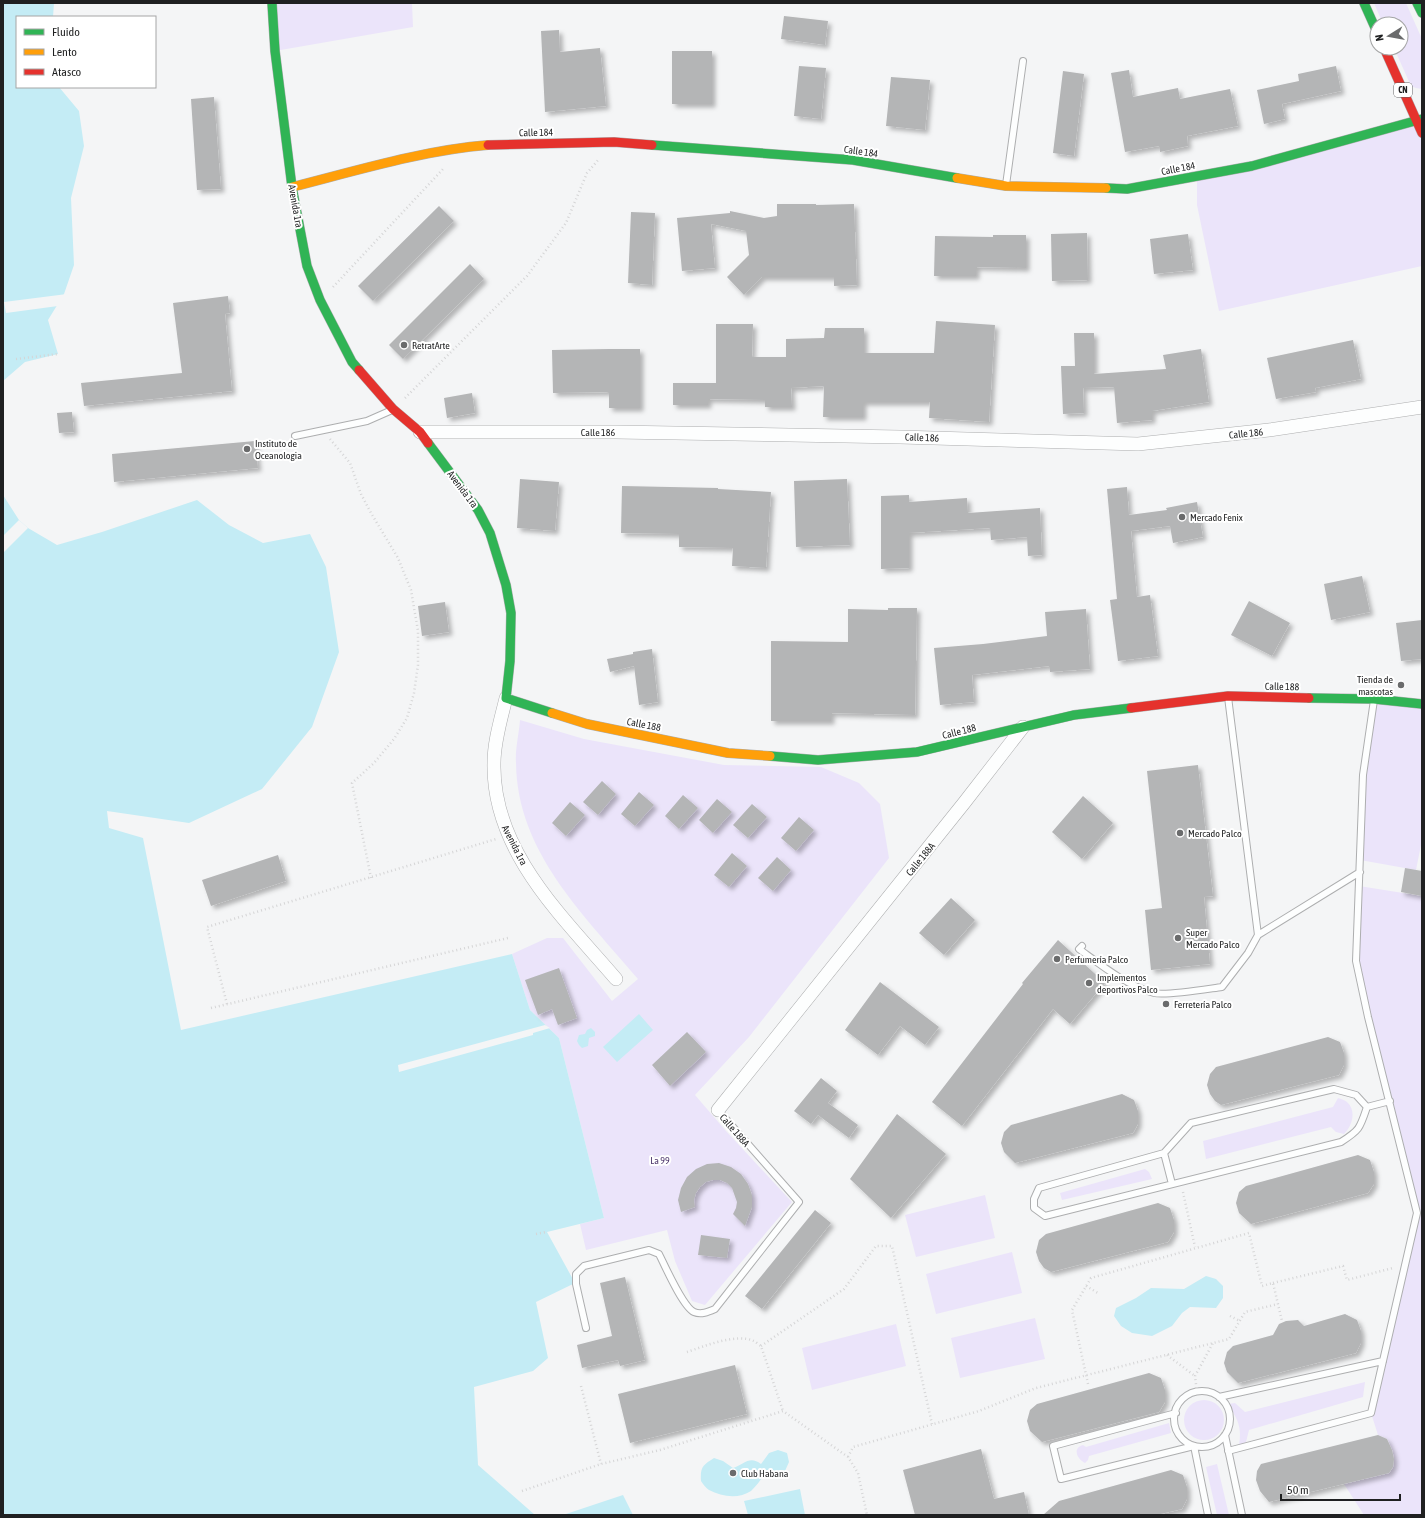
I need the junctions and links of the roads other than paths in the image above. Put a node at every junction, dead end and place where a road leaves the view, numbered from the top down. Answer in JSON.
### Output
{"nodes":[{"id":1,"x":272,"y":3,"type":"edge"},
{"id":2,"x":1364,"y":3,"type":"edge"},
{"id":3,"x":1417,"y":3,"type":"edge"},
{"id":4,"x":1422,"y":13,"type":"edge"},
{"id":5,"x":1370,"y":16,"type":"edge"},
{"id":6,"x":1388,"y":56,"type":"edge"},
{"id":7,"x":1023,"y":61,"type":"dead end"},
{"id":8,"x":1420,"y":120,"type":"edge"},
{"id":9,"x":1422,"y":133,"type":"edge"},
{"id":10,"x":1006,"y":186,"type":"junction"},
{"id":11,"x":292,"y":187,"type":"junction"},
{"id":12,"x":1422,"y":407,"type":"edge"},
{"id":13,"x":394,"y":409,"type":"junction"},
{"id":14,"x":420,"y":432,"type":"junction"},
{"id":15,"x":295,"y":436,"type":"dead end"},
{"id":16,"x":1228,"y":696,"type":"junction"},
{"id":17,"x":506,"y":698,"type":"junction"},
{"id":18,"x":1374,"y":699,"type":"junction"},
{"id":19,"x":1422,"y":704,"type":"edge"},
{"id":20,"x":1023,"y":726,"type":"junction"},
{"id":21,"x":1360,"y":872,"type":"junction"},
{"id":22,"x":1258,"y":936,"type":"junction"},
{"id":23,"x":1082,"y":946,"type":"dead end"},
{"id":24,"x":616,"y":979,"type":"dead end"},
{"id":25,"x":1390,"y":1101,"type":"junction"},
{"id":26,"x":1367,"y":1107,"type":"junction"},
{"id":27,"x":718,"y":1110,"type":"joint"},
{"id":28,"x":1164,"y":1152,"type":"junction"},
{"id":29,"x":1172,"y":1184,"type":"junction"},
{"id":30,"x":586,"y":1328,"type":"dead end"},
{"id":31,"x":1383,"y":1361,"type":"junction"},
{"id":32,"x":1219,"y":1397,"type":"junction"},
{"id":33,"x":1176,"y":1413,"type":"junction"},
{"id":34,"x":1225,"y":1435,"type":"junction"},
{"id":35,"x":1194,"y":1446,"type":"junction"},
{"id":36,"x":1228,"y":1450,"type":"junction"},
{"id":37,"x":1208,"y":1515,"type":"edge"},
{"id":38,"x":1242,"y":1515,"type":"edge"}],
"edges":[{"from":1,"to":11,"type":"main road","name":"Avenida 1ra"},
{"from":2,"to":5,"type":"main road"},
{"from":3,"to":4,"type":"main road"},
{"from":6,"to":8,"type":"main road","number":"CN"},
{"from":7,"to":10,"type":"lane"},
{"from":8,"to":9,"type":"main road","number":"CN"},
{"from":8,"to":10,"type":"main road","name":"Calle 184"},
{"from":10,"to":11,"type":"main road","name":"Calle 184"},
{"from":11,"to":13,"type":"main road","name":"Avenida 1ra"},
{"from":12,"to":14,"type":"street","name":"Calle 186"},
{"from":13,"to":14,"type":"main road","name":"Avenida 1ra"},
{"from":13,"to":15,"type":"lane"},
{"from":14,"to":17,"type":"main road","name":"Avenida 1ra"},
{"from":16,"to":18,"type":"main road","name":"Calle 188"},
{"from":16,"to":20,"type":"main road","name":"Calle 188"},
{"from":16,"to":22,"type":"lane"},
{"from":17,"to":20,"type":"main road","name":"Calle 188"},
{"from":17,"to":24,"type":"street","name":"Avenida 1ra"},
{"from":18,"to":19,"type":"main road","name":"Calle 188"},
{"from":18,"to":21,"type":"lane"},
{"from":20,"to":27,"type":"street","name":"Calle 188A"},
{"from":21,"to":22,"type":"lane"},
{"from":21,"to":25,"type":"lane"},
{"from":22,"to":23,"type":"lane"},
{"from":25,"to":26,"type":"lane"},
{"from":25,"to":31,"type":"lane"},
{"from":26,"to":28,"type":"lane"},
{"from":26,"to":29,"type":"lane"},
{"from":27,"to":30,"type":"lane","name":"Calle 188A"},
{"from":28,"to":29,"type":"lane"},
{"from":28,"to":29,"type":"lane"},
{"from":31,"to":32,"type":"lane"},
{"from":31,"to":36,"type":"lane"},
{"from":32,"to":33,"type":"lane"},
{"from":32,"to":34,"type":"lane"},
{"from":33,"to":35,"type":"lane"},
{"from":33,"to":35,"type":"lane"},
{"from":34,"to":35,"type":"lane"},
{"from":34,"to":36,"type":"lane"},
{"from":35,"to":37,"type":"lane"},
{"from":36,"to":38,"type":"lane"}]}
